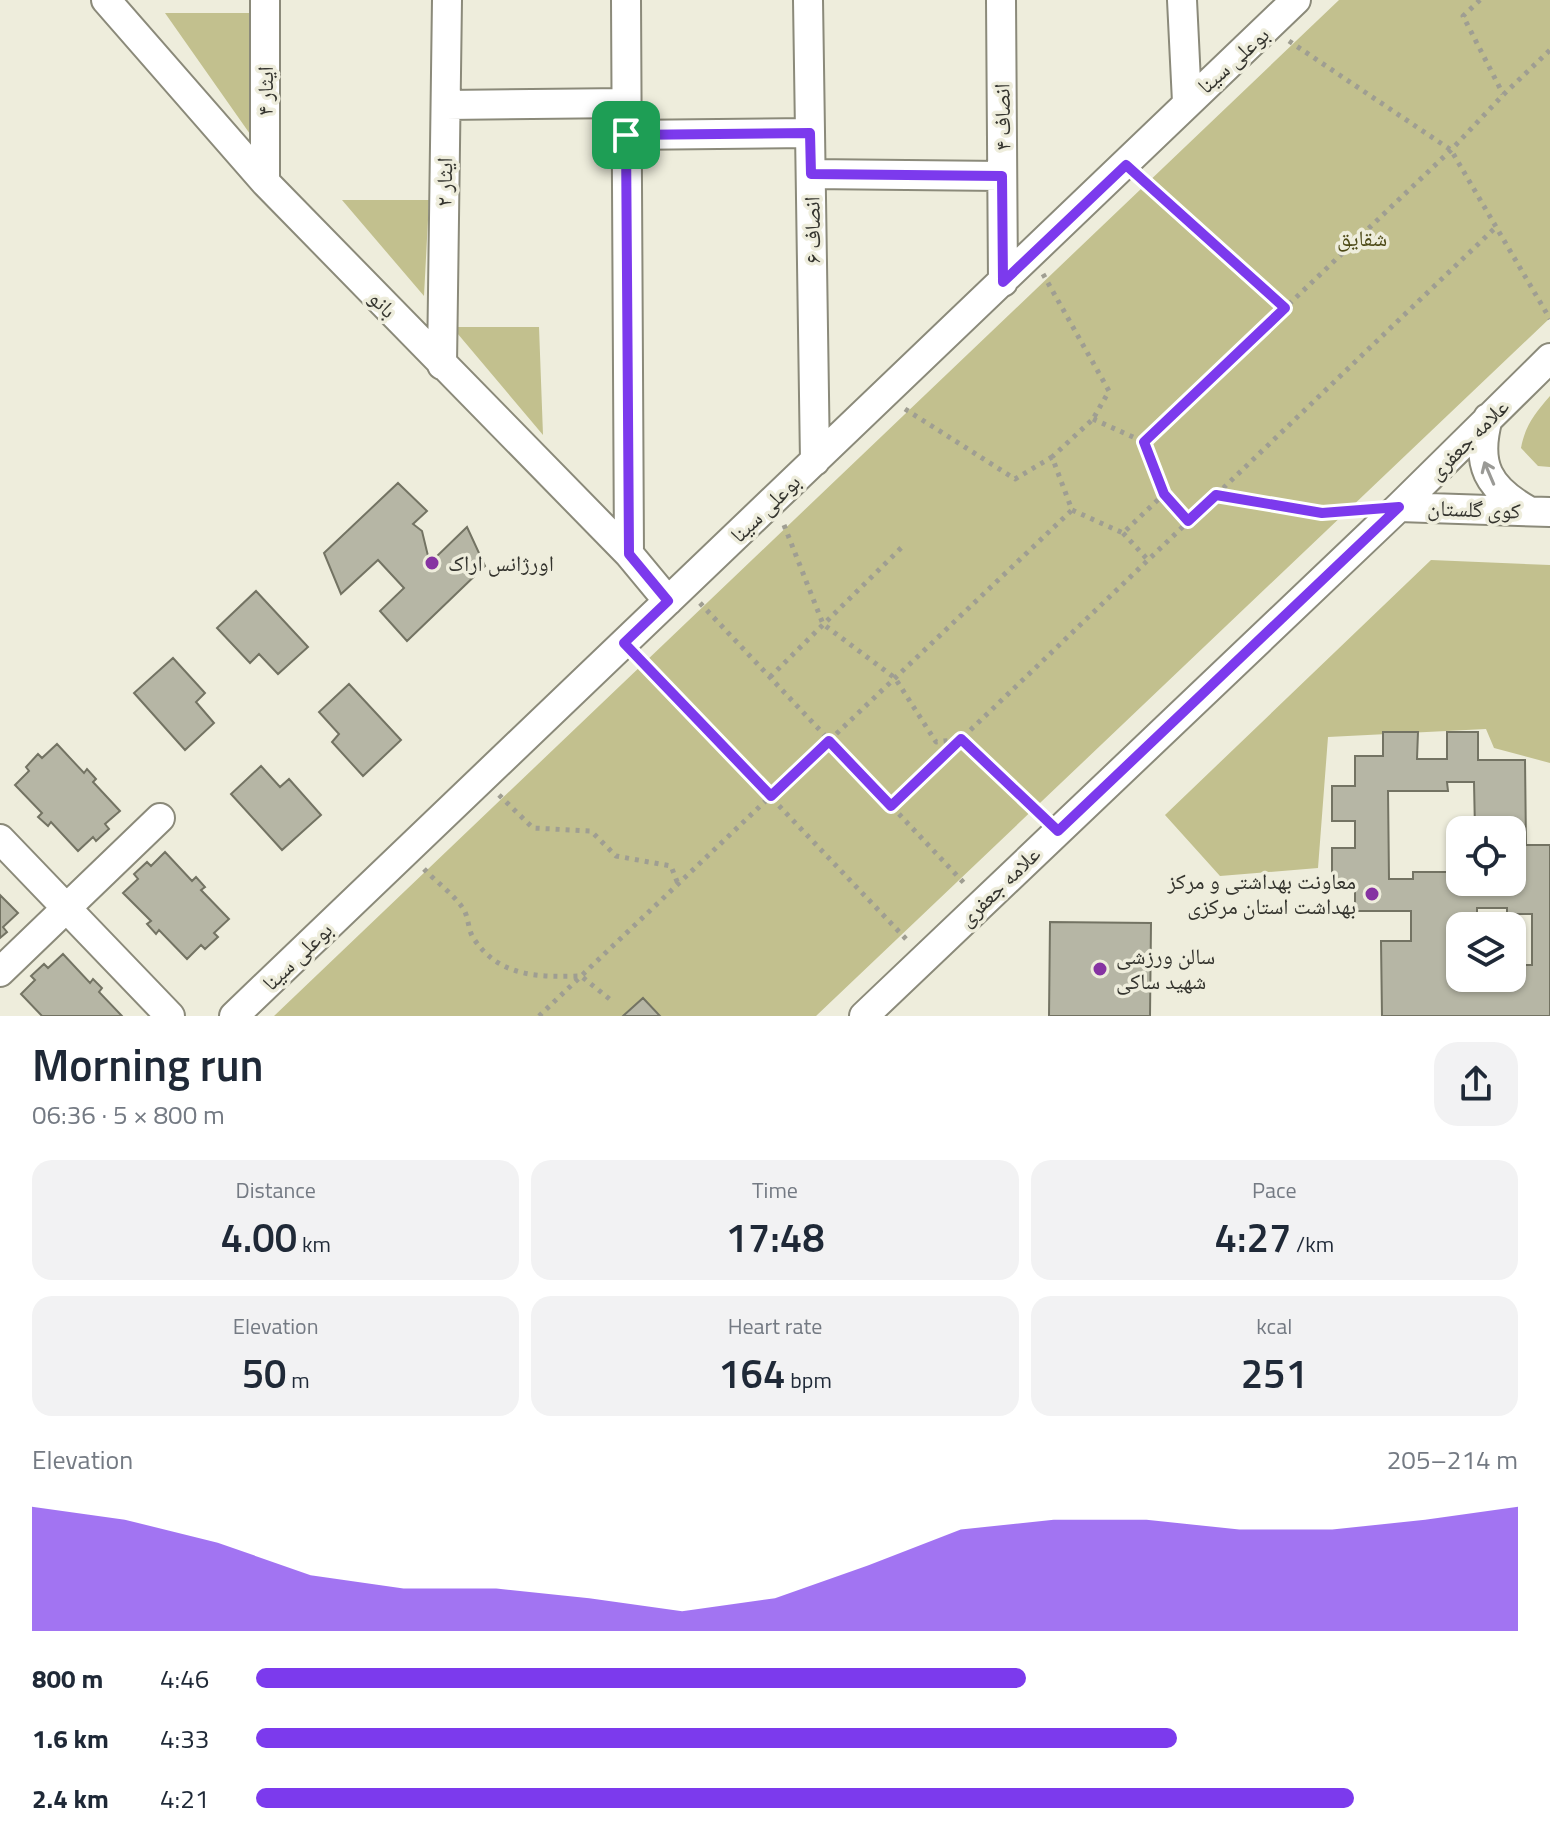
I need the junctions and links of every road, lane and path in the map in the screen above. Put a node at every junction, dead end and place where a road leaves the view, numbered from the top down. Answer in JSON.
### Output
{"nodes":[{"id":1,"x":106,"y":0,"type":"edge"},
{"id":2,"x":265,"y":0,"type":"edge"},
{"id":3,"x":447,"y":0,"type":"edge"},
{"id":4,"x":626,"y":0,"type":"edge"},
{"id":5,"x":808,"y":0,"type":"edge"},
{"id":6,"x":1001,"y":0,"type":"edge"},
{"id":7,"x":1182,"y":0,"type":"edge"},
{"id":8,"x":1296,"y":0,"type":"edge"},
{"id":9,"x":1480,"y":0,"type":"edge"},
{"id":10,"x":1270,"y":27,"type":"junction"},
{"id":11,"x":1550,"y":50,"type":"edge"},
{"id":12,"x":1503,"y":95,"type":"junction"},
{"id":13,"x":1187,"y":102,"type":"junction"},
{"id":14,"x":626,"y":103,"type":"junction"},
{"id":15,"x":446,"y":105,"type":"junction"},
{"id":16,"x":810,"y":133,"type":"junction"},
{"id":17,"x":626,"y":135,"type":"junction"},
{"id":18,"x":1451,"y":150,"type":"junction"},
{"id":19,"x":1126,"y":165,"type":"junction"},
{"id":20,"x":811,"y":174,"type":"junction"},
{"id":21,"x":1002,"y":176,"type":"junction"},
{"id":22,"x":265,"y":182,"type":"junction"},
{"id":23,"x":1496,"y":227,"type":"junction"},
{"id":24,"x":1032,"y":255,"type":"junction"},
{"id":25,"x":1003,"y":282,"type":"junction"},
{"id":26,"x":1285,"y":308,"type":"junction"},
{"id":27,"x":1550,"y":319,"type":"edge"},
{"id":28,"x":1550,"y":358,"type":"edge"},
{"id":29,"x":442,"y":365,"type":"junction"},
{"id":30,"x":884,"y":396,"type":"junction"},
{"id":31,"x":1488,"y":418,"type":"junction"},
{"id":32,"x":1093,"y":419,"type":"junction"},
{"id":33,"x":1144,"y":442,"type":"junction"},
{"id":34,"x":1052,"y":457,"type":"junction"},
{"id":35,"x":815,"y":461,"type":"junction"},
{"id":36,"x":1164,"y":494,"type":"junction"},
{"id":37,"x":1216,"y":495,"type":"junction"},
{"id":38,"x":774,"y":500,"type":"junction"},
{"id":39,"x":1399,"y":507,"type":"junction"},
{"id":40,"x":1072,"y":510,"type":"junction"},
{"id":41,"x":1540,"y":511,"type":"edge"},
{"id":42,"x":1188,"y":521,"type":"junction"},
{"id":43,"x":1123,"y":533,"type":"junction"},
{"id":44,"x":902,"y":547,"type":"dead end"},
{"id":45,"x":629,"y":554,"type":"junction"},
{"id":46,"x":1148,"y":560,"type":"junction"},
{"id":47,"x":676,"y":593,"type":"junction"},
{"id":48,"x":823,"y":624,"type":"junction"},
{"id":49,"x":624,"y":643,"type":"junction"},
{"id":50,"x":770,"y":677,"type":"junction"},
{"id":51,"x":895,"y":678,"type":"junction"},
{"id":52,"x":961,"y":739,"type":"junction"},
{"id":53,"x":829,"y":741,"type":"junction"},
{"id":54,"x":482,"y":779,"type":"junction"},
{"id":55,"x":771,"y":796,"type":"junction"},
{"id":56,"x":891,"y":806,"type":"junction"},
{"id":57,"x":160,"y":818,"type":"dead end"},
{"id":58,"x":1058,"y":831,"type":"junction"},
{"id":59,"x":0,"y":839,"type":"edge"},
{"id":60,"x":406,"y":852,"type":"junction"},
{"id":61,"x":678,"y":884,"type":"junction"},
{"id":62,"x":982,"y":903,"type":"junction"},
{"id":63,"x":66,"y":908,"type":"junction"},
{"id":64,"x":925,"y":958,"type":"junction"},
{"id":65,"x":0,"y":972,"type":"edge"},
{"id":66,"x":581,"y":976,"type":"junction"},
{"id":67,"x":612,"y":1001,"type":"dead end"},
{"id":68,"x":170,"y":1016,"type":"edge"},
{"id":69,"x":234,"y":1016,"type":"edge"},
{"id":70,"x":539,"y":1016,"type":"edge"},
{"id":71,"x":864,"y":1016,"type":"edge"}],
"edges":[{"from":1,"to":22,"type":"street","name":"بانو"},
{"from":2,"to":22,"type":"street","name":"ایثار ۴"},
{"from":3,"to":15,"type":"street","name":"ایثار ۲"},
{"from":4,"to":14,"type":"street"},
{"from":5,"to":16,"type":"street","name":"انصاف ۶"},
{"from":6,"to":21,"type":"street","name":"انصاف ۴"},
{"from":7,"to":13,"type":"street"},
{"from":8,"to":10,"type":"street","name":"بوعلی سینا"},
{"from":9,"to":12,"type":"path"},
{"from":10,"to":13,"type":"street","name":"بوعلی سینا"},
{"from":10,"to":18,"type":"path"},
{"from":11,"to":12,"type":"path"},
{"from":12,"to":18,"type":"path"},
{"from":13,"to":19,"type":"street","name":"بوعلی سینا"},
{"from":14,"to":15,"type":"street"},
{"from":14,"to":17,"type":"street"},
{"from":15,"to":29,"type":"street","name":"ایثار ۲"},
{"from":16,"to":17,"type":"street"},
{"from":16,"to":20,"type":"street","name":"انصاف ۶"},
{"from":17,"to":45,"type":"street"},
{"from":18,"to":23,"type":"path"},
{"from":18,"to":26,"type":"path"},
{"from":19,"to":24,"type":"street","name":"بوعلی سینا"},
{"from":19,"to":26,"type":"path"},
{"from":20,"to":21,"type":"street"},
{"from":20,"to":35,"type":"street","name":"انصاف ۶"},
{"from":21,"to":25,"type":"street","name":"انصاف ۴"},
{"from":22,"to":29,"type":"street","name":"بانو"},
{"from":23,"to":27,"type":"path"},
{"from":23,"to":37,"type":"path"},
{"from":24,"to":25,"type":"street","name":"بوعلی سینا"},
{"from":24,"to":32,"type":"path"},
{"from":25,"to":30,"type":"street","name":"بوعلی سینا"},
{"from":26,"to":33,"type":"path"},
{"from":28,"to":31,"type":"street","name":"علامه جعفری"},
{"from":29,"to":45,"type":"street","name":"بانو"},
{"from":30,"to":34,"type":"path"},
{"from":30,"to":35,"type":"street","name":"بوعلی سینا"},
{"from":31,"to":39,"type":"street","name":"علامه جعفری"},
{"from":41,"to":31,"type":"street","one_way":true},
{"from":32,"to":33,"type":"path"},
{"from":32,"to":34,"type":"path"},
{"from":33,"to":36,"type":"path"},
{"from":34,"to":40,"type":"path"},
{"from":35,"to":38,"type":"street","name":"بوعلی سینا"},
{"from":36,"to":42,"type":"path"},
{"from":36,"to":43,"type":"path"},
{"from":37,"to":39,"type":"path"},
{"from":37,"to":42,"type":"path"},
{"from":38,"to":47,"type":"street","name":"بوعلی سینا"},
{"from":38,"to":48,"type":"path"},
{"from":39,"to":41,"type":"street","name":"کوی گلستان"},
{"from":39,"to":58,"type":"street","name":"علامه جعفری"},
{"from":40,"to":43,"type":"path"},
{"from":40,"to":51,"type":"path"},
{"from":42,"to":46,"type":"path"},
{"from":43,"to":46,"type":"path"},
{"from":44,"to":48,"type":"path"},
{"from":45,"to":47,"type":"street","name":"بانو"},
{"from":46,"to":52,"type":"path"},
{"from":47,"to":49,"type":"street","name":"بوعلی سینا"},
{"from":47,"to":50,"type":"path"},
{"from":48,"to":50,"type":"path"},
{"from":48,"to":51,"type":"path"},
{"from":49,"to":54,"type":"street","name":"بوعلی سینا"},
{"from":49,"to":55,"type":"path"},
{"from":50,"to":53,"type":"path"},
{"from":51,"to":52,"type":"path"},
{"from":51,"to":53,"type":"path"},
{"from":52,"to":56,"type":"path"},
{"from":52,"to":58,"type":"path"},
{"from":53,"to":55,"type":"path"},
{"from":53,"to":56,"type":"path"},
{"from":54,"to":60,"type":"street","name":"بوعلی سینا"},
{"from":54,"to":61,"type":"path"},
{"from":55,"to":61,"type":"path"},
{"from":55,"to":64,"type":"path"},
{"from":56,"to":62,"type":"path"},
{"from":57,"to":63,"type":"street"},
{"from":58,"to":62,"type":"street","name":"علامه جعفری"},
{"from":59,"to":63,"type":"street"},
{"from":60,"to":66,"type":"path"},
{"from":60,"to":69,"type":"street","name":"بوعلی سینا"},
{"from":61,"to":66,"type":"path"},
{"from":62,"to":64,"type":"street","name":"علامه جعفری"},
{"from":63,"to":65,"type":"street"},
{"from":63,"to":68,"type":"street"},
{"from":64,"to":71,"type":"street","name":"علامه جعفری"},
{"from":66,"to":67,"type":"path"},
{"from":66,"to":70,"type":"path"}]}
